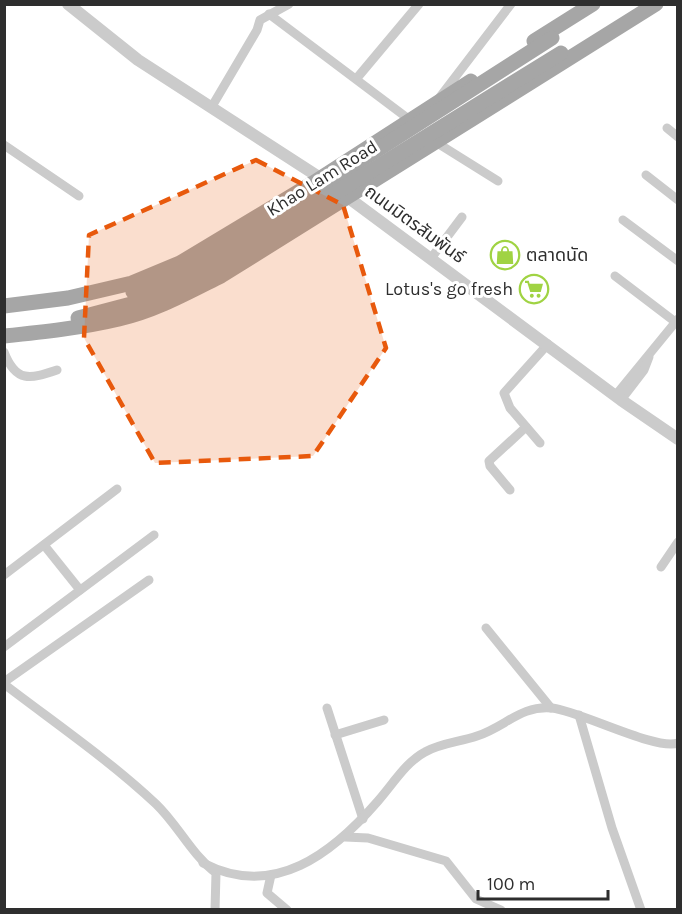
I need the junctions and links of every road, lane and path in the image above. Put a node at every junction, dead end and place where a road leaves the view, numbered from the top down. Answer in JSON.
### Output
{"nodes":[{"id":1,"x":68,"y":4,"type":"edge"},
{"id":2,"x":289,"y":4,"type":"edge"},
{"id":3,"x":419,"y":4,"type":"edge"},
{"id":4,"x":511,"y":4,"type":"edge"},
{"id":5,"x":593,"y":4,"type":"edge"},
{"id":6,"x":604,"y":4,"type":"edge"},
{"id":7,"x":637,"y":4,"type":"edge"},
{"id":8,"x":656,"y":4,"type":"edge"},
{"id":9,"x":269,"y":14,"type":"junction"},
{"id":10,"x":357,"y":78,"type":"junction"},
{"id":11,"x":464,"y":86,"type":"junction"},
{"id":12,"x":435,"y":104,"type":"junction"},
{"id":13,"x":211,"y":108,"type":"junction"},
{"id":14,"x":481,"y":112,"type":"junction"},
{"id":15,"x":410,"y":120,"type":"junction"},
{"id":16,"x":667,"y":128,"type":"dead end"},
{"id":17,"x":386,"y":136,"type":"junction"},
{"id":18,"x":678,"y":137,"type":"edge"},
{"id":19,"x":434,"y":141,"type":"junction"},
{"id":20,"x":4,"y":145,"type":"edge"},
{"id":21,"x":399,"y":165,"type":"junction"},
{"id":22,"x":646,"y":176,"type":"dead end"},
{"id":23,"x":320,"y":178,"type":"junction"},
{"id":24,"x":498,"y":181,"type":"dead end"},
{"id":25,"x":79,"y":196,"type":"dead end"},
{"id":26,"x":348,"y":196,"type":"junction"},
{"id":27,"x":678,"y":200,"type":"edge"},
{"id":28,"x":282,"y":202,"type":"junction"},
{"id":29,"x":462,"y":217,"type":"dead end"},
{"id":30,"x":623,"y":220,"type":"dead end"},
{"id":31,"x":301,"y":227,"type":"junction"},
{"id":32,"x":201,"y":252,"type":"junction"},
{"id":33,"x":432,"y":257,"type":"junction"},
{"id":34,"x":678,"y":261,"type":"edge"},
{"id":35,"x":221,"y":276,"type":"junction"},
{"id":36,"x":615,"y":276,"type":"dead end"},
{"id":37,"x":134,"y":297,"type":"junction"},
{"id":38,"x":4,"y":306,"type":"edge"},
{"id":39,"x":4,"y":315,"type":"edge"},
{"id":40,"x":677,"y":322,"type":"edge"},
{"id":41,"x":4,"y":326,"type":"edge"},
{"id":42,"x":4,"y":336,"type":"edge"},
{"id":43,"x":548,"y":344,"type":"junction"},
{"id":44,"x":4,"y":352,"type":"edge"},
{"id":45,"x":57,"y":370,"type":"dead end"},
{"id":46,"x":618,"y":398,"type":"junction"},
{"id":47,"x":526,"y":427,"type":"junction"},
{"id":48,"x":678,"y":439,"type":"edge"},
{"id":49,"x":540,"y":443,"type":"dead end"},
{"id":50,"x":117,"y":489,"type":"dead end"},
{"id":51,"x":510,"y":490,"type":"dead end"},
{"id":52,"x":154,"y":535,"type":"dead end"},
{"id":53,"x":678,"y":542,"type":"edge"},
{"id":54,"x":44,"y":545,"type":"junction"},
{"id":55,"x":661,"y":567,"type":"dead end"},
{"id":56,"x":4,"y":575,"type":"edge"},
{"id":57,"x":148,"y":580,"type":"dead end"},
{"id":58,"x":80,"y":590,"type":"junction"},
{"id":59,"x":486,"y":628,"type":"dead end"},
{"id":60,"x":4,"y":647,"type":"edge"},
{"id":61,"x":5,"y":686,"type":"edge"},
{"id":62,"x":327,"y":708,"type":"dead end"},
{"id":63,"x":551,"y":708,"type":"junction"},
{"id":64,"x":579,"y":716,"type":"junction"},
{"id":65,"x":384,"y":720,"type":"dead end"},
{"id":66,"x":334,"y":735,"type":"junction"},
{"id":67,"x":676,"y":746,"type":"edge"},
{"id":68,"x":363,"y":819,"type":"junction"},
{"id":69,"x":345,"y":837,"type":"junction"},
{"id":70,"x":203,"y":863,"type":"junction"},
{"id":71,"x":272,"y":875,"type":"junction"},
{"id":72,"x":215,"y":909,"type":"edge"},
{"id":73,"x":286,"y":909,"type":"edge"},
{"id":74,"x":501,"y":909,"type":"edge"},
{"id":75,"x":641,"y":909,"type":"edge"}],
"edges":[{"from":1,"to":13,"type":"street","name":"ถนนมิตรสัมพันธ์"},
{"from":2,"to":9,"type":"street"},
{"from":3,"to":10,"type":"street"},
{"from":4,"to":12,"type":"street"},
{"from":5,"to":11,"type":"main road"},
{"from":6,"to":37,"type":"main road","name":"Khao Lam Road","bridge":true},
{"from":7,"to":37,"type":"main road","name":"Khao Lam Road","bridge":true},
{"from":8,"to":14,"type":"main road"},
{"from":9,"to":10,"type":"street"},
{"from":9,"to":13,"type":"street"},
{"from":10,"to":15,"type":"street"},
{"from":11,"to":12,"type":"main road"},
{"from":11,"to":14,"type":"main road"},
{"from":12,"to":15,"type":"main road"},
{"from":13,"to":23,"type":"street","name":"ถนนมิตรสัมพันธ์"},
{"from":14,"to":19,"type":"main road"},
{"from":15,"to":17,"type":"main road"},
{"from":16,"to":18,"type":"street"},
{"from":17,"to":21,"type":"main road"},
{"from":17,"to":23,"type":"main road"},
{"from":19,"to":21,"type":"main road"},
{"from":19,"to":24,"type":"street"},
{"from":20,"to":25,"type":"street"},
{"from":21,"to":26,"type":"main road"},
{"from":22,"to":27,"type":"street"},
{"from":23,"to":26,"type":"street","name":"ถนนมิตรสัมพันธ์"},
{"from":23,"to":28,"type":"main road"},
{"from":26,"to":31,"type":"main road"},
{"from":26,"to":33,"type":"street","name":"ถนนมิตรสัมพันธ์"},
{"from":28,"to":31,"type":"main road"},
{"from":28,"to":32,"type":"main road"},
{"from":29,"to":33,"type":"street"},
{"from":30,"to":34,"type":"street"},
{"from":31,"to":35,"type":"main road"},
{"from":32,"to":35,"type":"main road"},
{"from":32,"to":38,"type":"main road"},
{"from":33,"to":43,"type":"street","name":"ถนนมิตรสัมพันธ์"},
{"from":35,"to":42,"type":"main road"},
{"from":36,"to":40,"type":"street"},
{"from":37,"to":39,"type":"main road","name":"Khao Lam Road"},
{"from":37,"to":41,"type":"main road","name":"Khao Lam Road"},
{"from":40,"to":46,"type":"street"},
{"from":43,"to":46,"type":"street","name":"ถนนมิตรสัมพันธ์"},
{"from":43,"to":47,"type":"street"},
{"from":44,"to":45,"type":"street"},
{"from":46,"to":48,"type":"street","name":"ถนนมิตรสัมพันธ์"},
{"from":47,"to":49,"type":"street"},
{"from":47,"to":51,"type":"street"},
{"from":50,"to":54,"type":"street"},
{"from":52,"to":58,"type":"street"},
{"from":53,"to":55,"type":"street"},
{"from":54,"to":56,"type":"street"},
{"from":54,"to":58,"type":"street"},
{"from":57,"to":61,"type":"street"},
{"from":58,"to":60,"type":"street"},
{"from":59,"to":63,"type":"street"},
{"from":61,"to":70,"type":"street"},
{"from":62,"to":66,"type":"street"},
{"from":63,"to":64,"type":"street"},
{"from":63,"to":68,"type":"street"},
{"from":64,"to":67,"type":"street"},
{"from":64,"to":75,"type":"street"},
{"from":65,"to":66,"type":"street"},
{"from":66,"to":68,"type":"street"},
{"from":68,"to":69,"type":"street"},
{"from":69,"to":71,"type":"street"},
{"from":69,"to":74,"type":"street"},
{"from":70,"to":71,"type":"street"},
{"from":70,"to":72,"type":"street"},
{"from":71,"to":73,"type":"street"}]}
